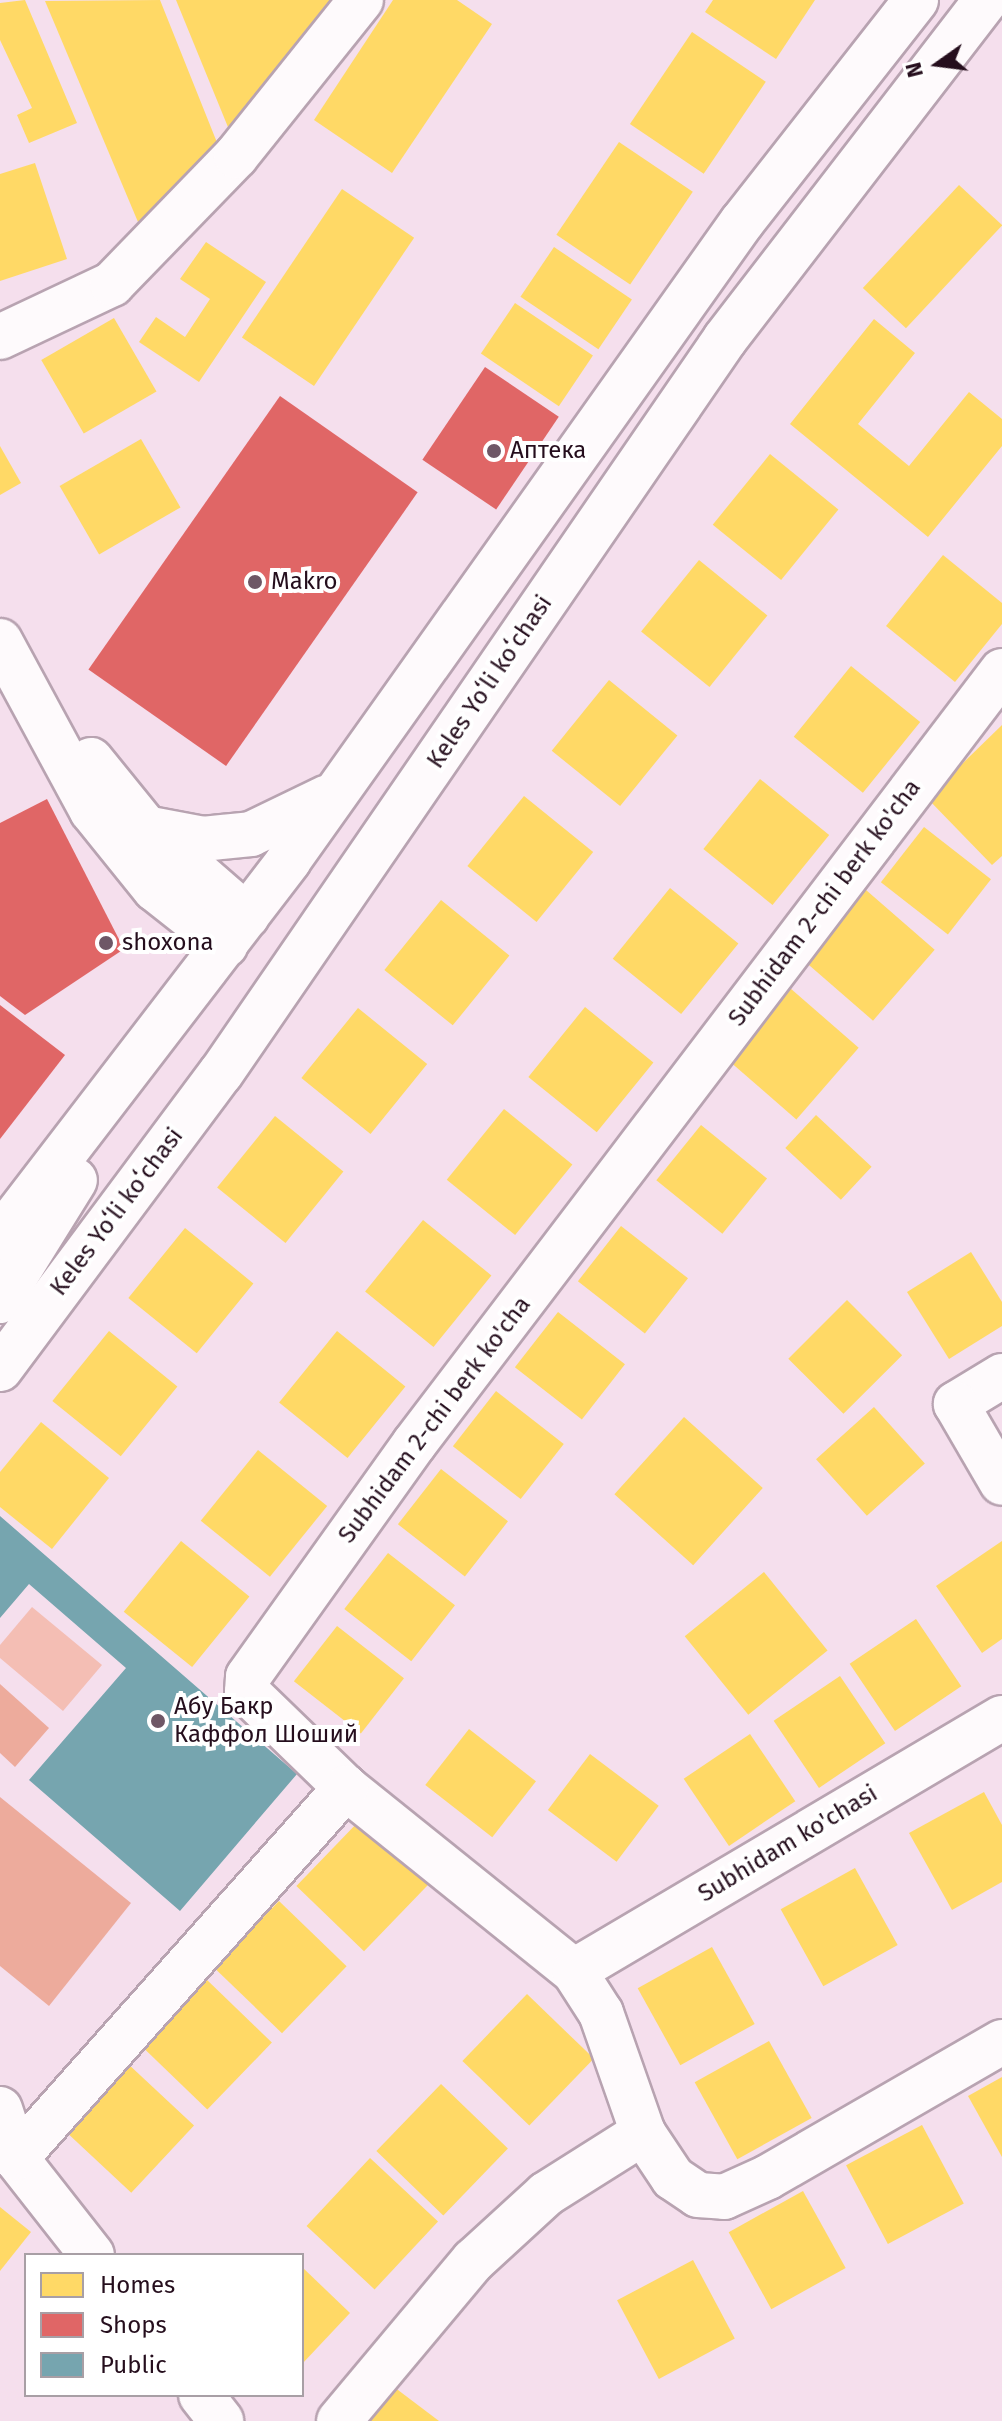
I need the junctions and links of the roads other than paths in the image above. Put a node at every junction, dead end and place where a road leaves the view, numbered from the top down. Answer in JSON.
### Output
{"nodes":[{"id":1,"x":361,"y":0,"type":"edge"},
{"id":2,"x":916,"y":0,"type":"edge"},
{"id":3,"x":986,"y":0,"type":"edge"},
{"id":4,"x":0,"y":337,"type":"edge"},
{"id":5,"x":5,"y":649,"type":"edge"},
{"id":6,"x":1002,"y":671,"type":"edge"},
{"id":7,"x":340,"y":789,"type":"junction"},
{"id":8,"x":146,"y":828,"type":"junction"},
{"id":9,"x":236,"y":930,"type":"junction"},
{"id":10,"x":293,"y":968,"type":"junction"},
{"id":11,"x":163,"y":1029,"type":"junction"},
{"id":12,"x":1,"y":1233,"type":"edge"},
{"id":13,"x":0,"y":1301,"type":"edge"},
{"id":14,"x":0,"y":1369,"type":"edge"},
{"id":15,"x":1002,"y":1376,"type":"edge"},
{"id":16,"x":1002,"y":1483,"type":"edge"},
{"id":17,"x":1002,"y":1718,"type":"edge"},
{"id":18,"x":346,"y":1788,"type":"junction"},
{"id":19,"x":574,"y":1971,"type":"junction"},
{"id":20,"x":1002,"y":2042,"type":"edge"},
{"id":21,"x":0,"y":2109,"type":"edge"},
{"id":22,"x":643,"y":2133,"type":"junction"},
{"id":23,"x":16,"y":2158,"type":"junction"},
{"id":24,"x":90,"y":2253,"type":"edge"},
{"id":25,"x":203,"y":2397,"type":"edge"},
{"id":26,"x":221,"y":2421,"type":"edge"},
{"id":27,"x":339,"y":2421,"type":"edge"}],
"edges":[{"from":1,"to":4,"type":"street"},
{"from":2,"to":7,"type":"street"},
{"from":3,"to":10,"type":"street","name":"Keles Yoʻli koʻchasi"},
{"from":5,"to":8,"type":"street"},
{"from":5,"to":9,"type":"street"},
{"from":6,"to":18,"type":"street","name":"Subhidam 2-chi berk ko'cha"},
{"from":7,"to":8,"type":"street"},
{"from":7,"to":9,"type":"street"},
{"from":8,"to":9,"type":"street"},
{"from":9,"to":10,"type":"street"},
{"from":9,"to":11,"type":"street"},
{"from":10,"to":14,"type":"street","name":"Keles Yoʻli koʻchasi"},
{"from":11,"to":12,"type":"street"},
{"from":11,"to":13,"type":"street"},
{"from":15,"to":16,"type":"street"},
{"from":17,"to":19,"type":"street","name":"Subhidam ko'chasi"},
{"from":18,"to":19,"type":"street","name":"Subhidam 2-chi berk ko'cha"},
{"from":18,"to":23,"type":"street"},
{"from":19,"to":22,"type":"street","name":"Subhidam 2-chi berk ko'cha"},
{"from":20,"to":22,"type":"street","name":"Subhidam 2-chi berk ko'cha"},
{"from":21,"to":23,"type":"street"},
{"from":22,"to":27,"type":"street"},
{"from":23,"to":24,"type":"street"},
{"from":25,"to":26,"type":"street"}]}
